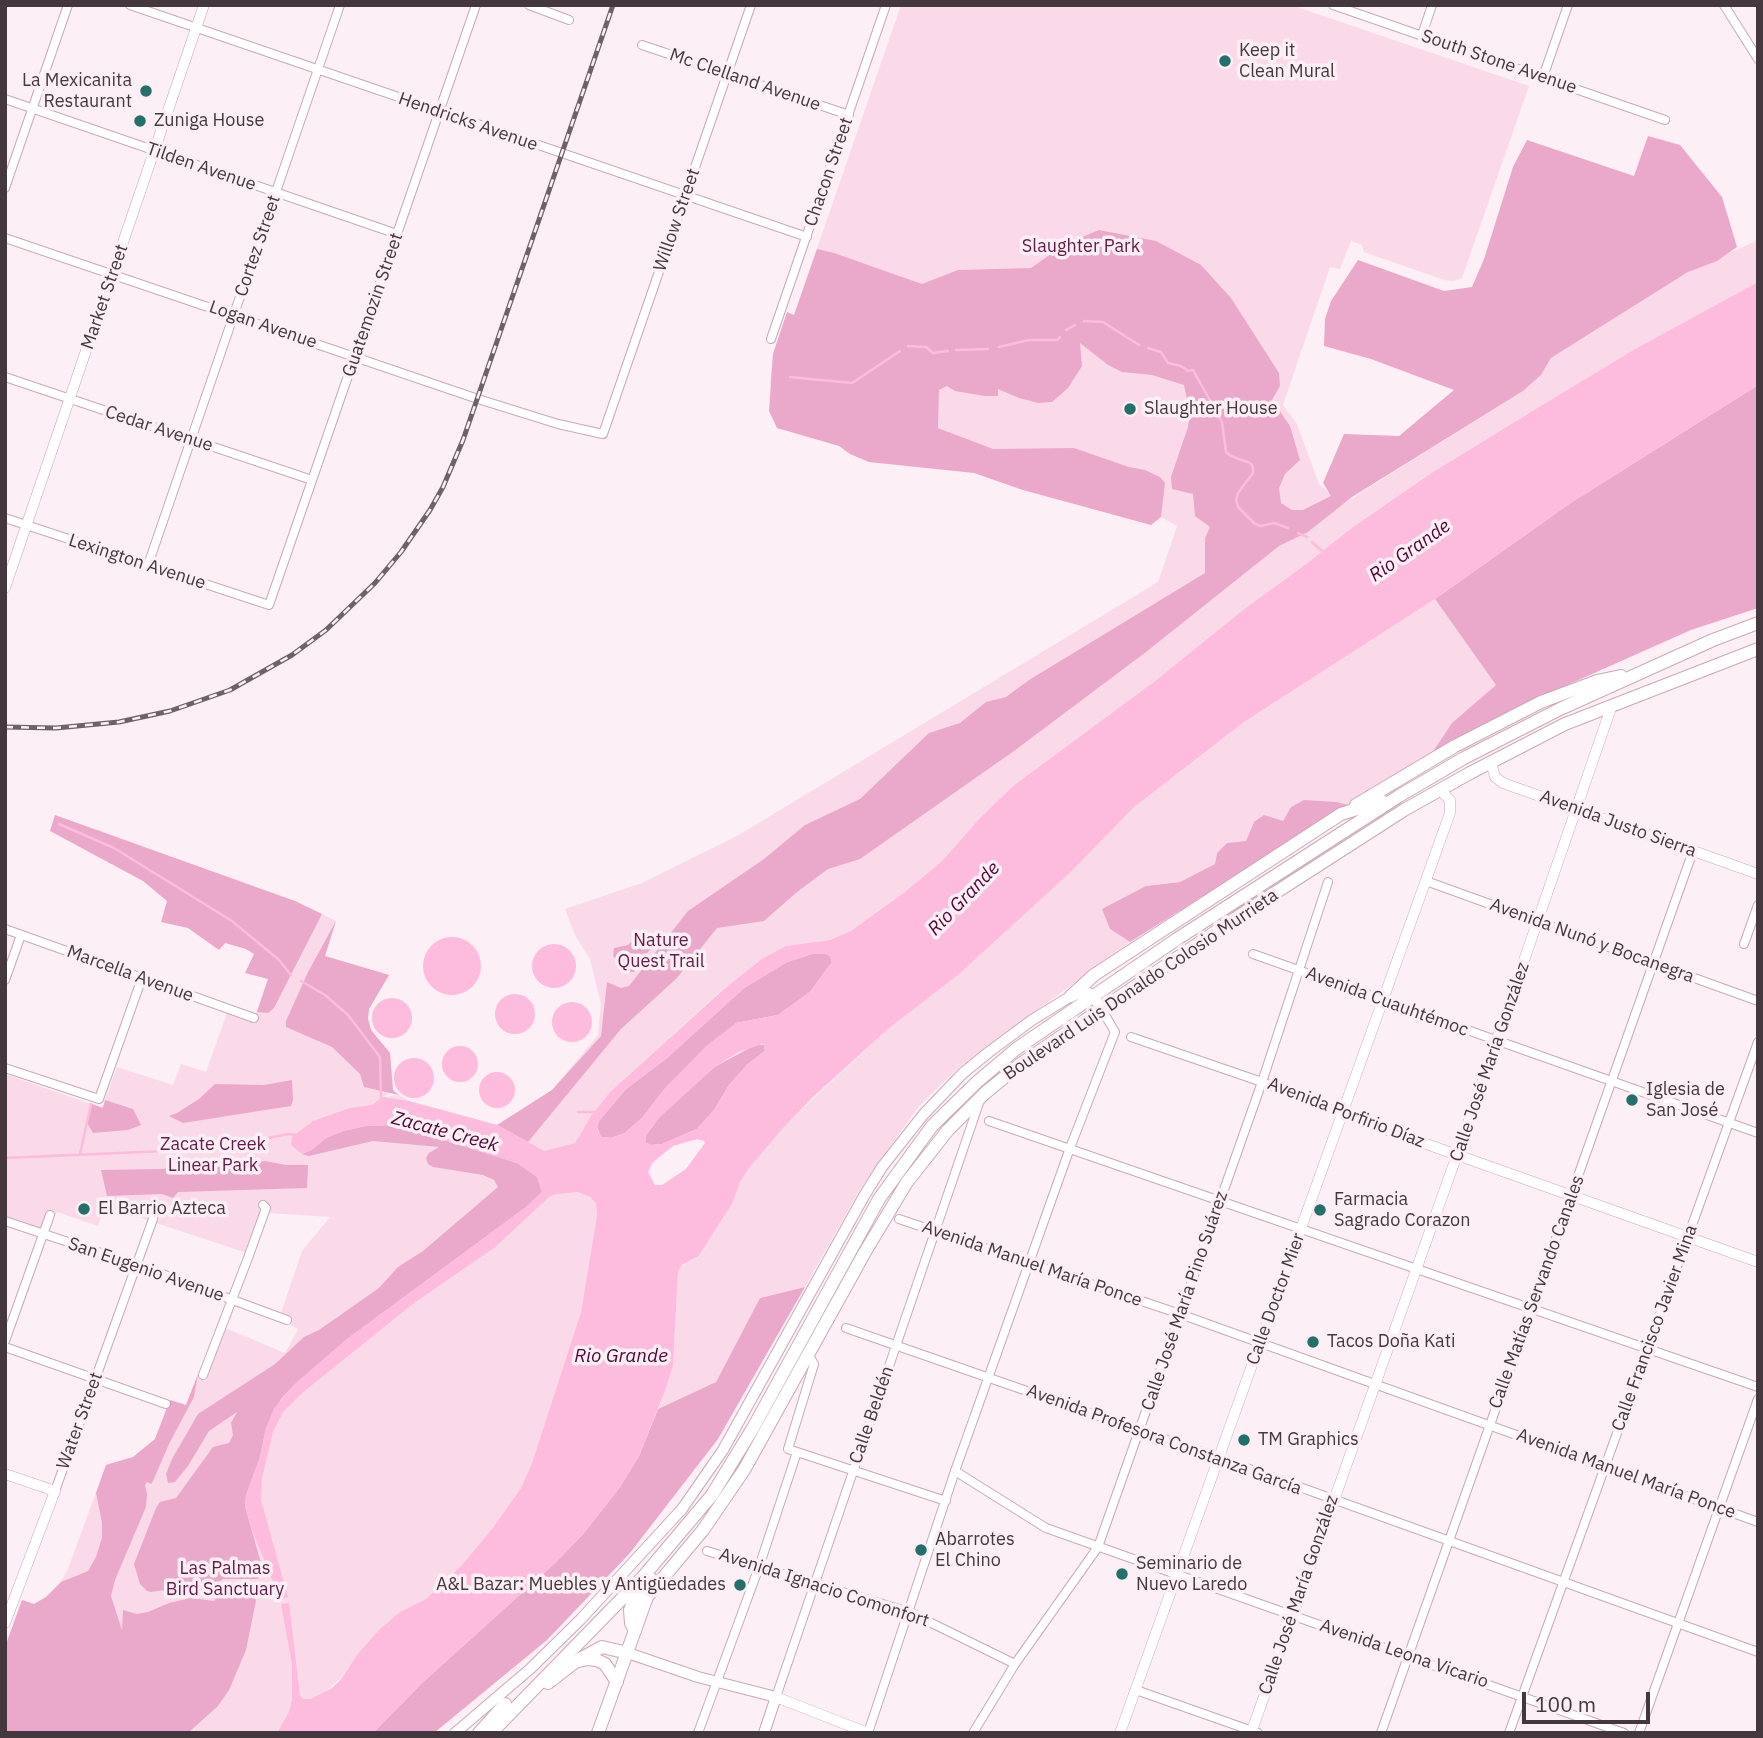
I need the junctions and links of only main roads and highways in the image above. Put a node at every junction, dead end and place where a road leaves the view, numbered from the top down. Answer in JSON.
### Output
{"nodes":[{"id":1,"x":1758,"y":623,"type":"edge"},
{"id":2,"x":1758,"y":649,"type":"edge"},
{"id":3,"x":1646,"y":671,"type":"junction"},
{"id":4,"x":1399,"y":796,"type":"junction"},
{"id":5,"x":1341,"y":814,"type":"junction"},
{"id":6,"x":1072,"y":996,"type":"junction"},
{"id":7,"x":1093,"y":996,"type":"junction"},
{"id":8,"x":1102,"y":1010,"type":"junction"},
{"id":9,"x":679,"y":1535,"type":"junction"},
{"id":10,"x":635,"y":1631,"type":"junction"},
{"id":11,"x":577,"y":1643,"type":"junction"},
{"id":12,"x":601,"y":1647,"type":"junction"},
{"id":13,"x":628,"y":1653,"type":"junction"},
{"id":14,"x":575,"y":1662,"type":"junction"},
{"id":15,"x":617,"y":1682,"type":"junction"},
{"id":16,"x":527,"y":1695,"type":"junction"},
{"id":17,"x":455,"y":1733,"type":"edge"},
{"id":18,"x":479,"y":1733,"type":"edge"},
{"id":19,"x":491,"y":1733,"type":"edge"},
{"id":20,"x":598,"y":1733,"type":"edge"},
{"id":21,"x":764,"y":1733,"type":"edge"}],
"edges":[{"from":1,"to":3,"type":"highway","name":"Boulevard Luis Donaldo Colosio Murrieta"},
{"from":2,"to":8,"type":"highway","name":"Boulevard Luis Donaldo Colosio Murrieta"},
{"from":3,"to":4,"type":"highway","name":"Boulevard Luis Donaldo Colosio Murrieta"},
{"from":3,"to":5,"type":"highway"},
{"from":4,"to":5,"type":"highway"},
{"from":4,"to":7,"type":"highway","name":"Boulevard Luis Donaldo Colosio Murrieta"},
{"from":5,"to":6,"type":"highway"},
{"from":6,"to":7,"type":"main road","name":"Boulevard Luis Donaldo Colosio Murrieta"},
{"from":6,"to":17,"type":"main road","name":"Boulevard Luis Donaldo Colosio Murrieta"},
{"from":7,"to":8,"type":"main road"},
{"from":7,"to":9,"type":"highway","name":"Boulevard Luis Donaldo Colosio Murrieta"},
{"from":8,"to":10,"type":"highway","name":"Boulevard Luis Donaldo Colosio Murrieta"},
{"from":9,"to":10,"type":"highway"},
{"from":9,"to":11,"type":"highway","name":"Boulevard Luis Donaldo Colosio Murrieta"},
{"from":10,"to":13,"type":"highway"},
{"from":11,"to":12,"type":"highway"},
{"from":11,"to":16,"type":"highway","name":"Boulevard Luis Donaldo Colosio Murrieta"},
{"from":11,"to":18,"type":"highway"},
{"from":12,"to":13,"type":"highway"},
{"from":12,"to":14,"type":"highway"},
{"from":13,"to":15,"type":"highway"},
{"from":13,"to":21,"type":"main road","name":"Calle Beldén"},
{"from":14,"to":15,"type":"highway"},
{"from":14,"to":16,"type":"highway"},
{"from":15,"to":20,"type":"highway"},
{"from":16,"to":19,"type":"highway","name":"Boulevard Luis Donaldo Colosio Murrieta"}]}
